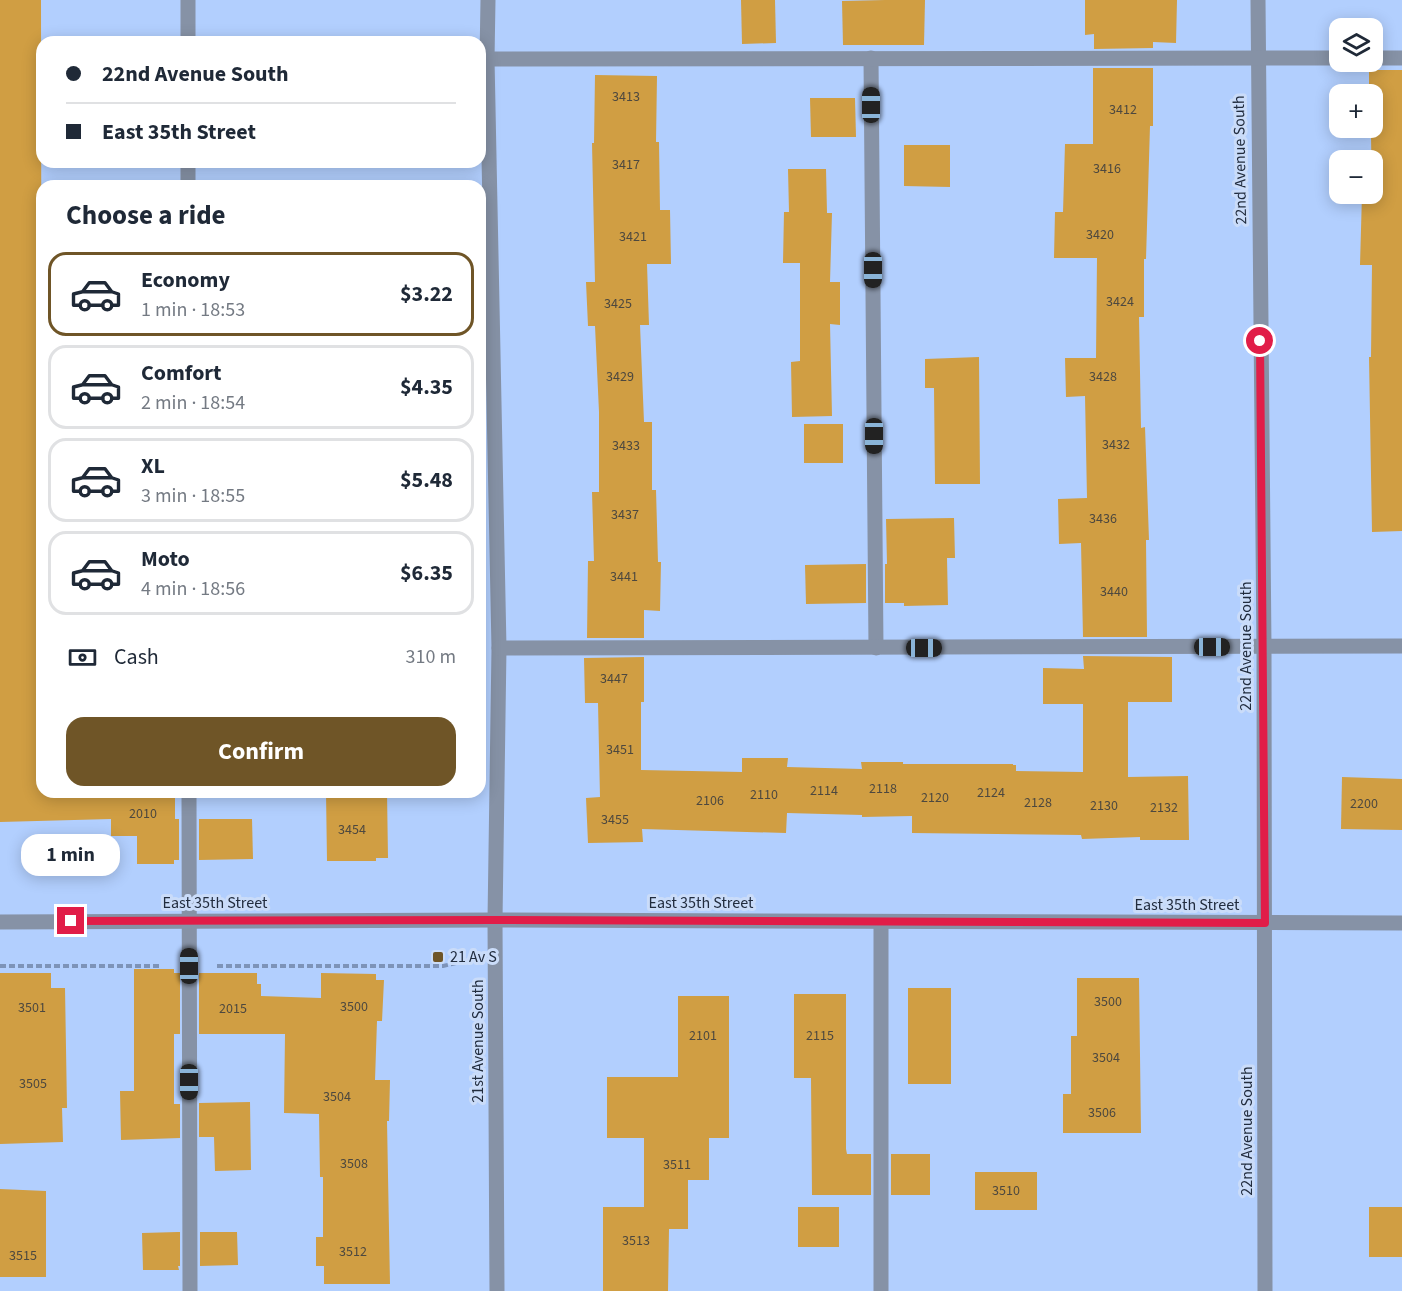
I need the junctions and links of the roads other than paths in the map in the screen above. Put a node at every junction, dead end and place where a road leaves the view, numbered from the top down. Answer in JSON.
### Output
{"nodes":[{"id":1,"x":188,"y":0,"type":"edge"},
{"id":2,"x":488,"y":0,"type":"edge"},
{"id":3,"x":1258,"y":0,"type":"edge"},
{"id":4,"x":188,"y":36,"type":"edge"},
{"id":5,"x":871,"y":58,"type":"junction"},
{"id":6,"x":1257,"y":58,"type":"junction"},
{"id":7,"x":1329,"y":58,"type":"edge"},
{"id":8,"x":1383,"y":58,"type":"edge"},
{"id":9,"x":1402,"y":58,"type":"edge"},
{"id":10,"x":487,"y":59,"type":"junction"},
{"id":11,"x":1402,"y":646,"type":"edge"},
{"id":12,"x":1264,"y":647,"type":"junction"},
{"id":13,"x":499,"y":648,"type":"junction"},
{"id":14,"x":876,"y":648,"type":"junction"},
{"id":15,"x":189,"y":798,"type":"edge"},
{"id":16,"x":495,"y":920,"type":"junction"},
{"id":17,"x":189,"y":921,"type":"junction"},
{"id":18,"x":0,"y":922,"type":"edge"},
{"id":19,"x":881,"y":922,"type":"junction"},
{"id":20,"x":1265,"y":923,"type":"junction"},
{"id":21,"x":1402,"y":923,"type":"edge"},
{"id":22,"x":190,"y":1291,"type":"edge"},
{"id":23,"x":497,"y":1291,"type":"edge"},
{"id":24,"x":881,"y":1291,"type":"edge"},
{"id":25,"x":1265,"y":1291,"type":"edge"}],
"edges":[{"from":1,"to":4,"type":"street"},
{"from":2,"to":10,"type":"street","name":"21st Avenue South"},
{"from":3,"to":6,"type":"street","name":"22nd Avenue South"},
{"from":5,"to":6,"type":"street"},
{"from":5,"to":10,"type":"street"},
{"from":5,"to":14,"type":"street"},
{"from":6,"to":7,"type":"street"},
{"from":6,"to":12,"type":"street","name":"22nd Avenue South"},
{"from":8,"to":9,"type":"street"},
{"from":10,"to":13,"type":"street","name":"21st Avenue South"},
{"from":11,"to":12,"type":"street"},
{"from":12,"to":14,"type":"street"},
{"from":12,"to":20,"type":"street","name":"22nd Avenue South"},
{"from":13,"to":14,"type":"street"},
{"from":13,"to":16,"type":"street","name":"21st Avenue South"},
{"from":15,"to":17,"type":"street"},
{"from":16,"to":17,"type":"street","name":"East 35th Street"},
{"from":16,"to":19,"type":"street","name":"East 35th Street"},
{"from":16,"to":23,"type":"street","name":"21st Avenue South"},
{"from":17,"to":18,"type":"street","name":"East 35th Street"},
{"from":17,"to":22,"type":"street"},
{"from":19,"to":20,"type":"street","name":"East 35th Street"},
{"from":19,"to":24,"type":"street"},
{"from":20,"to":21,"type":"street","name":"East 35th Street"},
{"from":20,"to":25,"type":"street","name":"22nd Avenue South"}]}
